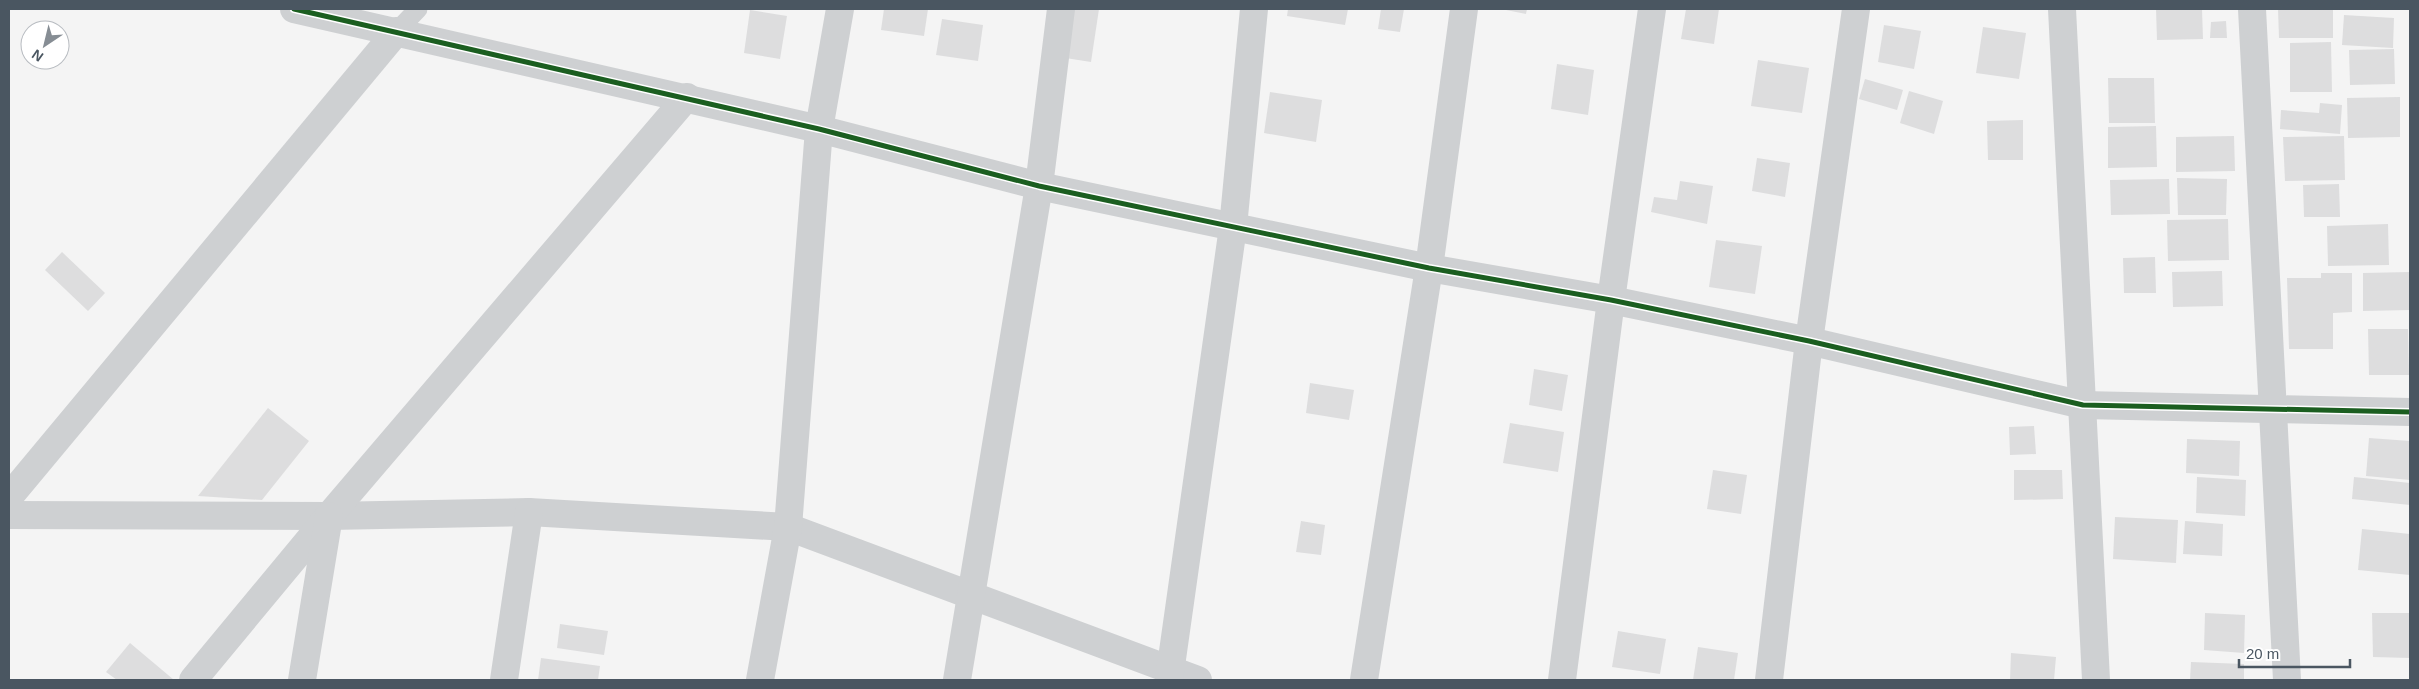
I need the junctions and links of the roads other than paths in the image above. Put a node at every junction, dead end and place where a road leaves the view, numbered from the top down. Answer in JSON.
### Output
{"nodes":[{"id":1,"x":294,"y":9,"type":"edge"},
{"id":2,"x":418,"y":9,"type":"edge"},
{"id":3,"x":840,"y":9,"type":"edge"},
{"id":4,"x":1061,"y":9,"type":"edge"},
{"id":5,"x":1254,"y":9,"type":"edge"},
{"id":6,"x":1464,"y":9,"type":"edge"},
{"id":7,"x":1652,"y":9,"type":"edge"},
{"id":8,"x":1856,"y":9,"type":"edge"},
{"id":9,"x":2062,"y":9,"type":"edge"},
{"id":10,"x":2252,"y":9,"type":"edge"},
{"id":11,"x":397,"y":30,"type":"junction"},
{"id":12,"x":687,"y":97,"type":"junction"},
{"id":13,"x":819,"y":129,"type":"junction"},
{"id":14,"x":1039,"y":186,"type":"junction"},
{"id":15,"x":1233,"y":227,"type":"junction"},
{"id":16,"x":1429,"y":268,"type":"junction"},
{"id":17,"x":1611,"y":300,"type":"junction"},
{"id":18,"x":1809,"y":341,"type":"junction"},
{"id":19,"x":2083,"y":405,"type":"junction"},
{"id":20,"x":2272,"y":407,"type":"junction"},
{"id":21,"x":2410,"y":412,"type":"edge"},
{"id":22,"x":9,"y":497,"type":"edge"},
{"id":23,"x":529,"y":512,"type":"junction"},
{"id":24,"x":9,"y":515,"type":"edge"},
{"id":25,"x":329,"y":516,"type":"junction"},
{"id":26,"x":788,"y":527,"type":"junction"},
{"id":27,"x":971,"y":594,"type":"junction"},
{"id":28,"x":1170,"y":675,"type":"edge"},
{"id":29,"x":193,"y":680,"type":"edge"},
{"id":30,"x":302,"y":680,"type":"edge"},
{"id":31,"x":504,"y":680,"type":"edge"},
{"id":32,"x":760,"y":680,"type":"edge"},
{"id":33,"x":957,"y":680,"type":"edge"},
{"id":34,"x":1198,"y":680,"type":"edge"},
{"id":35,"x":1364,"y":680,"type":"edge"},
{"id":36,"x":1562,"y":680,"type":"edge"},
{"id":37,"x":1769,"y":680,"type":"edge"},
{"id":38,"x":2096,"y":680,"type":"edge"},
{"id":39,"x":2287,"y":680,"type":"edge"}],
"edges":[{"from":1,"to":11,"type":"street"},
{"from":2,"to":11,"type":"lane"},
{"from":3,"to":13,"type":"street"},
{"from":4,"to":14,"type":"street"},
{"from":5,"to":15,"type":"street"},
{"from":6,"to":16,"type":"street"},
{"from":7,"to":17,"type":"street"},
{"from":8,"to":18,"type":"street"},
{"from":9,"to":19,"type":"street"},
{"from":10,"to":20,"type":"street"},
{"from":11,"to":12,"type":"street"},
{"from":11,"to":22,"type":"street"},
{"from":12,"to":13,"type":"street"},
{"from":12,"to":25,"type":"street"},
{"from":13,"to":14,"type":"street"},
{"from":13,"to":26,"type":"street"},
{"from":14,"to":15,"type":"street"},
{"from":14,"to":27,"type":"street"},
{"from":15,"to":16,"type":"street"},
{"from":15,"to":28,"type":"street"},
{"from":16,"to":17,"type":"street"},
{"from":16,"to":35,"type":"street"},
{"from":17,"to":18,"type":"street"},
{"from":17,"to":36,"type":"street"},
{"from":18,"to":19,"type":"street"},
{"from":18,"to":37,"type":"street"},
{"from":19,"to":20,"type":"street"},
{"from":19,"to":38,"type":"street"},
{"from":20,"to":21,"type":"street"},
{"from":20,"to":39,"type":"street"},
{"from":23,"to":25,"type":"street"},
{"from":23,"to":26,"type":"street"},
{"from":23,"to":31,"type":"street"},
{"from":24,"to":25,"type":"street"},
{"from":25,"to":29,"type":"street"},
{"from":25,"to":30,"type":"street"},
{"from":26,"to":27,"type":"street"},
{"from":26,"to":32,"type":"street"},
{"from":27,"to":28,"type":"street"},
{"from":27,"to":33,"type":"street"},
{"from":28,"to":34,"type":"street"}]}
